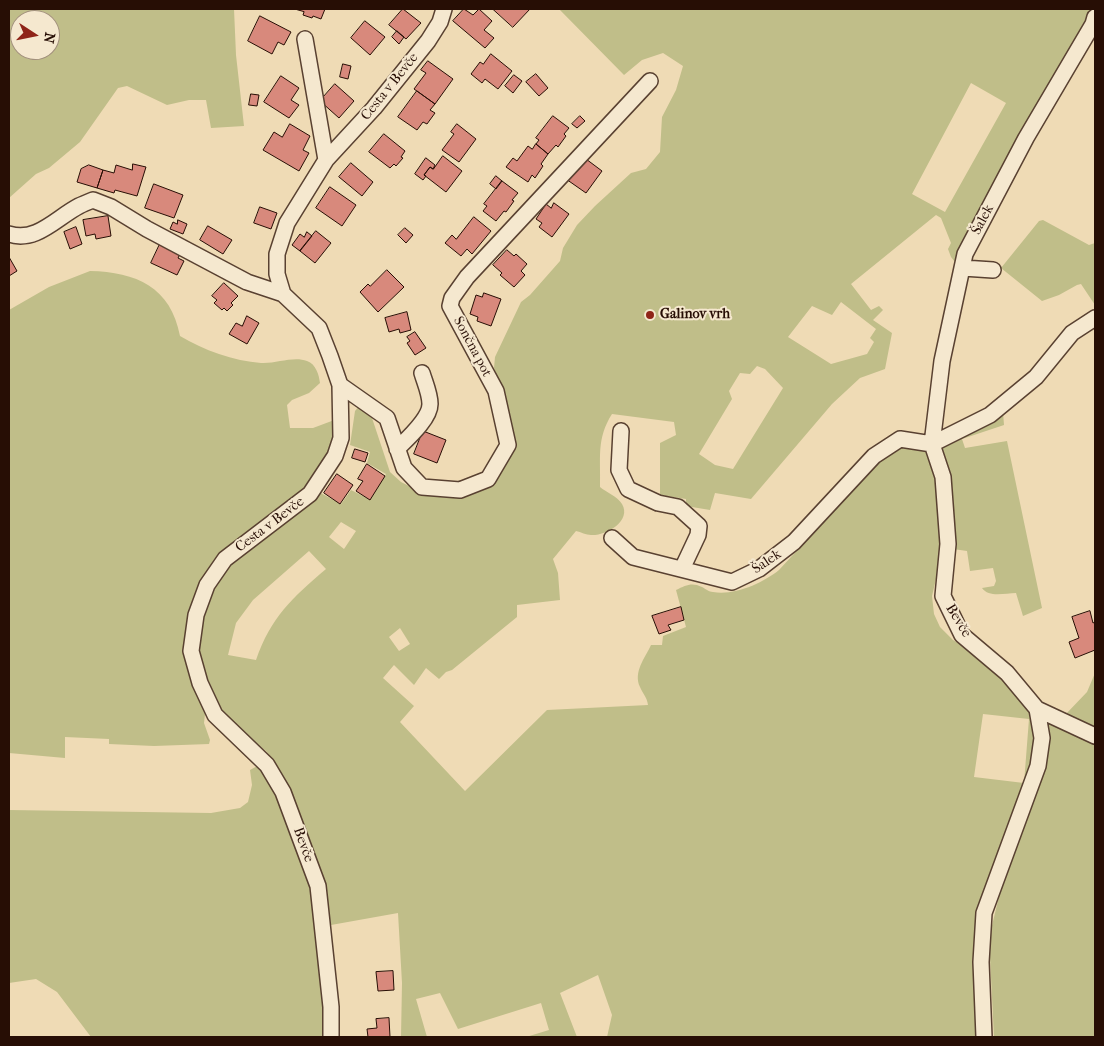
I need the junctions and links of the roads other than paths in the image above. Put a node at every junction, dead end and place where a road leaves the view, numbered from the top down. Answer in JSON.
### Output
{"nodes":[{"id":1,"x":444,"y":9,"type":"edge"},
{"id":2,"x":1095,"y":17,"type":"edge"},
{"id":3,"x":304,"y":39,"type":"dead end"},
{"id":4,"x":650,"y":81,"type":"dead end"},
{"id":5,"x":326,"y":160,"type":"junction"},
{"id":6,"x":9,"y":234,"type":"edge"},
{"id":7,"x":963,"y":268,"type":"junction"},
{"id":8,"x":993,"y":270,"type":"dead end"},
{"id":9,"x":283,"y":294,"type":"junction"},
{"id":10,"x":1095,"y":318,"type":"edge"},
{"id":11,"x":422,"y":373,"type":"dead end"},
{"id":12,"x":340,"y":385,"type":"junction"},
{"id":13,"x":621,"y":431,"type":"dead end"},
{"id":14,"x":932,"y":444,"type":"junction"},
{"id":15,"x":397,"y":449,"type":"junction"},
{"id":16,"x":612,"y":538,"type":"dead end"},
{"id":17,"x":682,"y":569,"type":"junction"},
{"id":18,"x":200,"y":683,"type":"joint"},
{"id":19,"x":1037,"y":709,"type":"junction"},
{"id":20,"x":1095,"y":736,"type":"edge"},
{"id":21,"x":331,"y":1037,"type":"edge"},
{"id":22,"x":984,"y":1037,"type":"edge"}],
"edges":[{"from":1,"to":5,"type":"street","name":"Cesta v Bevče"},
{"from":2,"to":7,"type":"street","name":"Šalek"},
{"from":3,"to":5,"type":"street"},
{"from":4,"to":15,"type":"street","name":"Sončna pot"},
{"from":5,"to":9,"type":"street","name":"Cesta v Bevče"},
{"from":6,"to":9,"type":"street","name":"Cesta v Bevče"},
{"from":7,"to":8,"type":"street"},
{"from":7,"to":14,"type":"street","name":"Šalek"},
{"from":9,"to":12,"type":"street","name":"Cesta v Bevče"},
{"from":10,"to":14,"type":"street"},
{"from":11,"to":15,"type":"street"},
{"from":12,"to":15,"type":"street","name":"Sončna pot"},
{"from":12,"to":18,"type":"street","name":"Cesta v Bevče"},
{"from":13,"to":17,"type":"street"},
{"from":14,"to":17,"type":"street","name":"Šalek"},
{"from":14,"to":19,"type":"street","name":"Bevče"},
{"from":16,"to":17,"type":"street","name":"Šalek"},
{"from":18,"to":21,"type":"street","name":"Bevče"},
{"from":19,"to":20,"type":"street","name":"Bevče"},
{"from":19,"to":22,"type":"street"}]}
